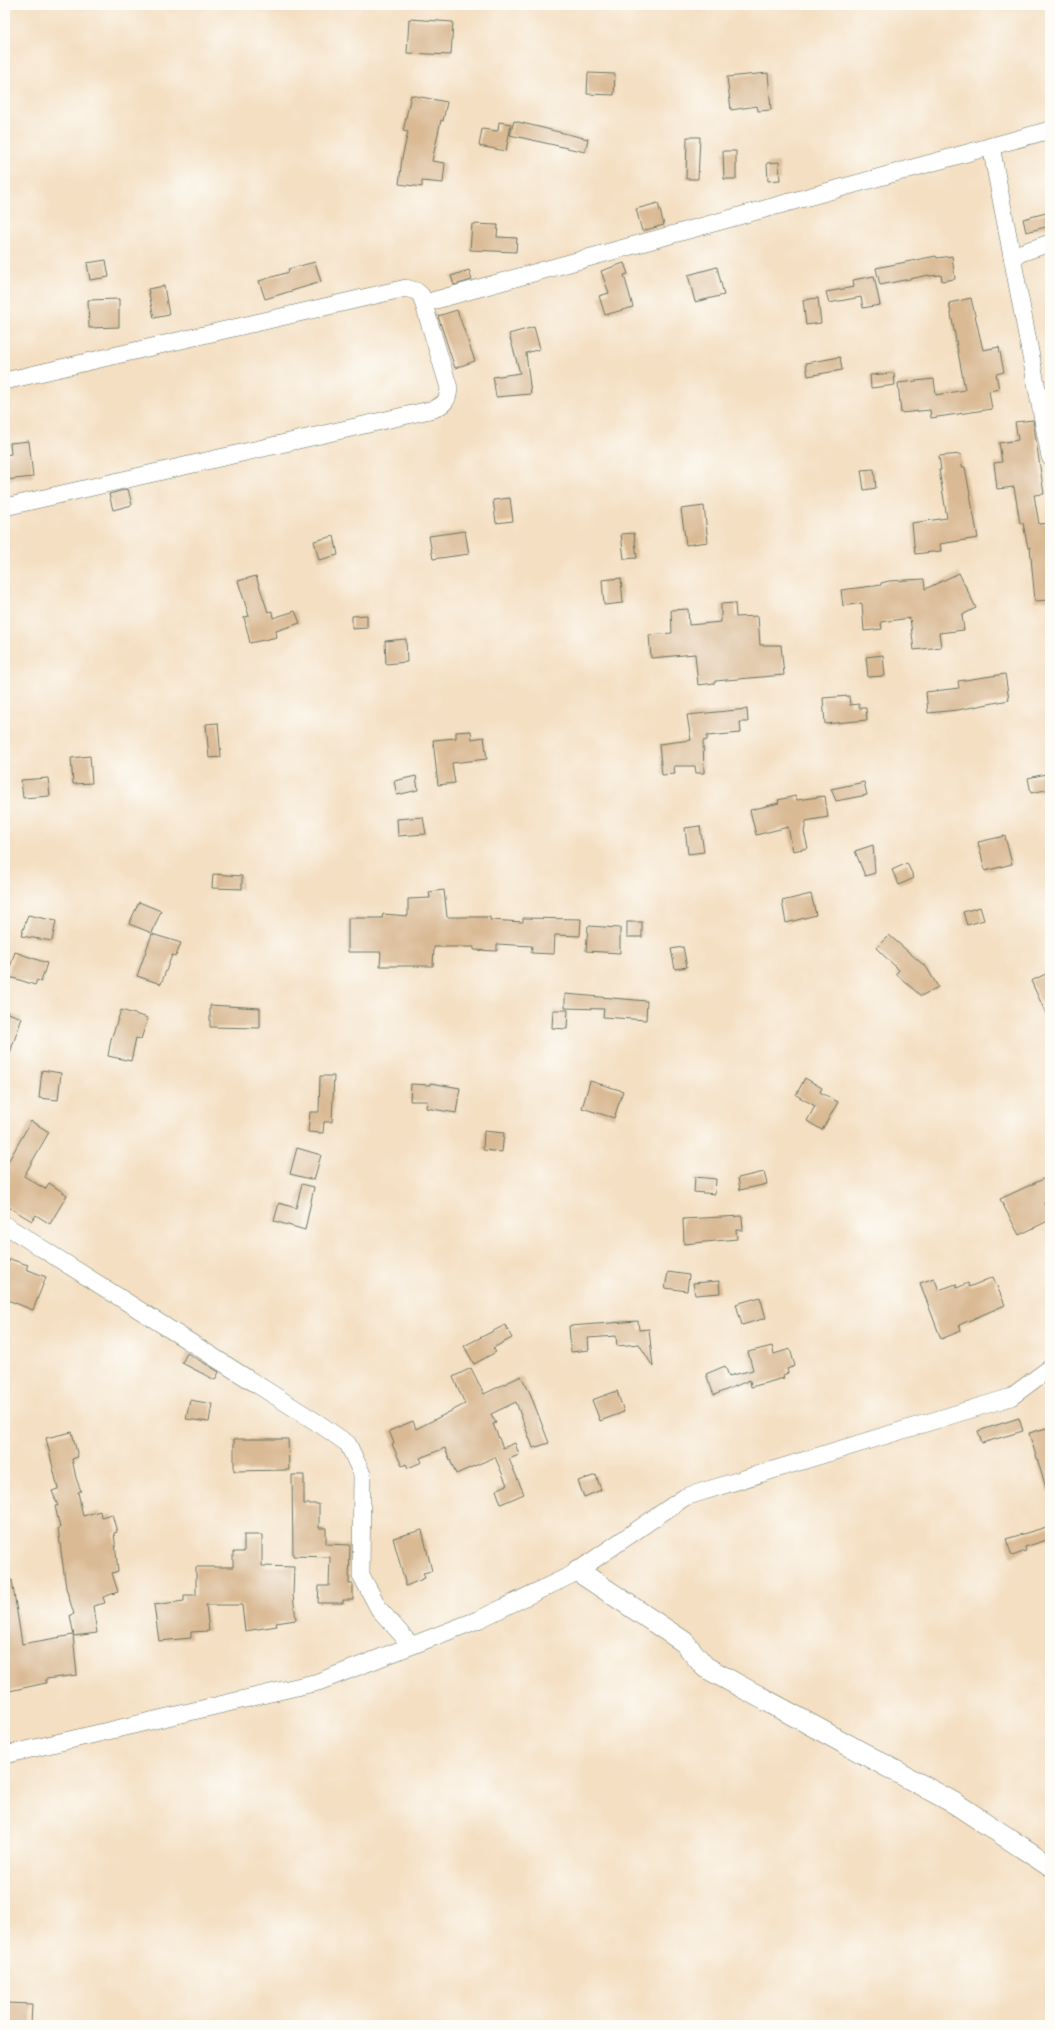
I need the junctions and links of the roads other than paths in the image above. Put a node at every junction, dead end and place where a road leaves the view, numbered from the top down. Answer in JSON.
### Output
{"nodes":[{"id":1,"x":1050,"y":130,"type":"edge"},
{"id":2,"x":991,"y":146,"type":"junction"},
{"id":3,"x":1050,"y":243,"type":"edge"},
{"id":4,"x":1012,"y":256,"type":"junction"},
{"id":5,"x":424,"y":303,"type":"junction"},
{"id":6,"x":5,"y":381,"type":"edge"},
{"id":7,"x":1050,"y":457,"type":"edge"},
{"id":8,"x":5,"y":507,"type":"edge"},
{"id":9,"x":5,"y":1225,"type":"edge"},
{"id":10,"x":1050,"y":1368,"type":"edge"},
{"id":11,"x":578,"y":1571,"type":"junction"},
{"id":12,"x":411,"y":1645,"type":"junction"},
{"id":13,"x":5,"y":1755,"type":"edge"},
{"id":14,"x":1050,"y":1866,"type":"edge"}],
"edges":[{"from":1,"to":2,"type":"street"},
{"from":2,"to":4,"type":"street"},
{"from":2,"to":5,"type":"street"},
{"from":3,"to":4,"type":"street"},
{"from":4,"to":7,"type":"street"},
{"from":5,"to":6,"type":"street"},
{"from":5,"to":8,"type":"street"},
{"from":9,"to":12,"type":"street"},
{"from":10,"to":11,"type":"street"},
{"from":11,"to":12,"type":"street"},
{"from":11,"to":14,"type":"street"},
{"from":12,"to":13,"type":"street"}]}
